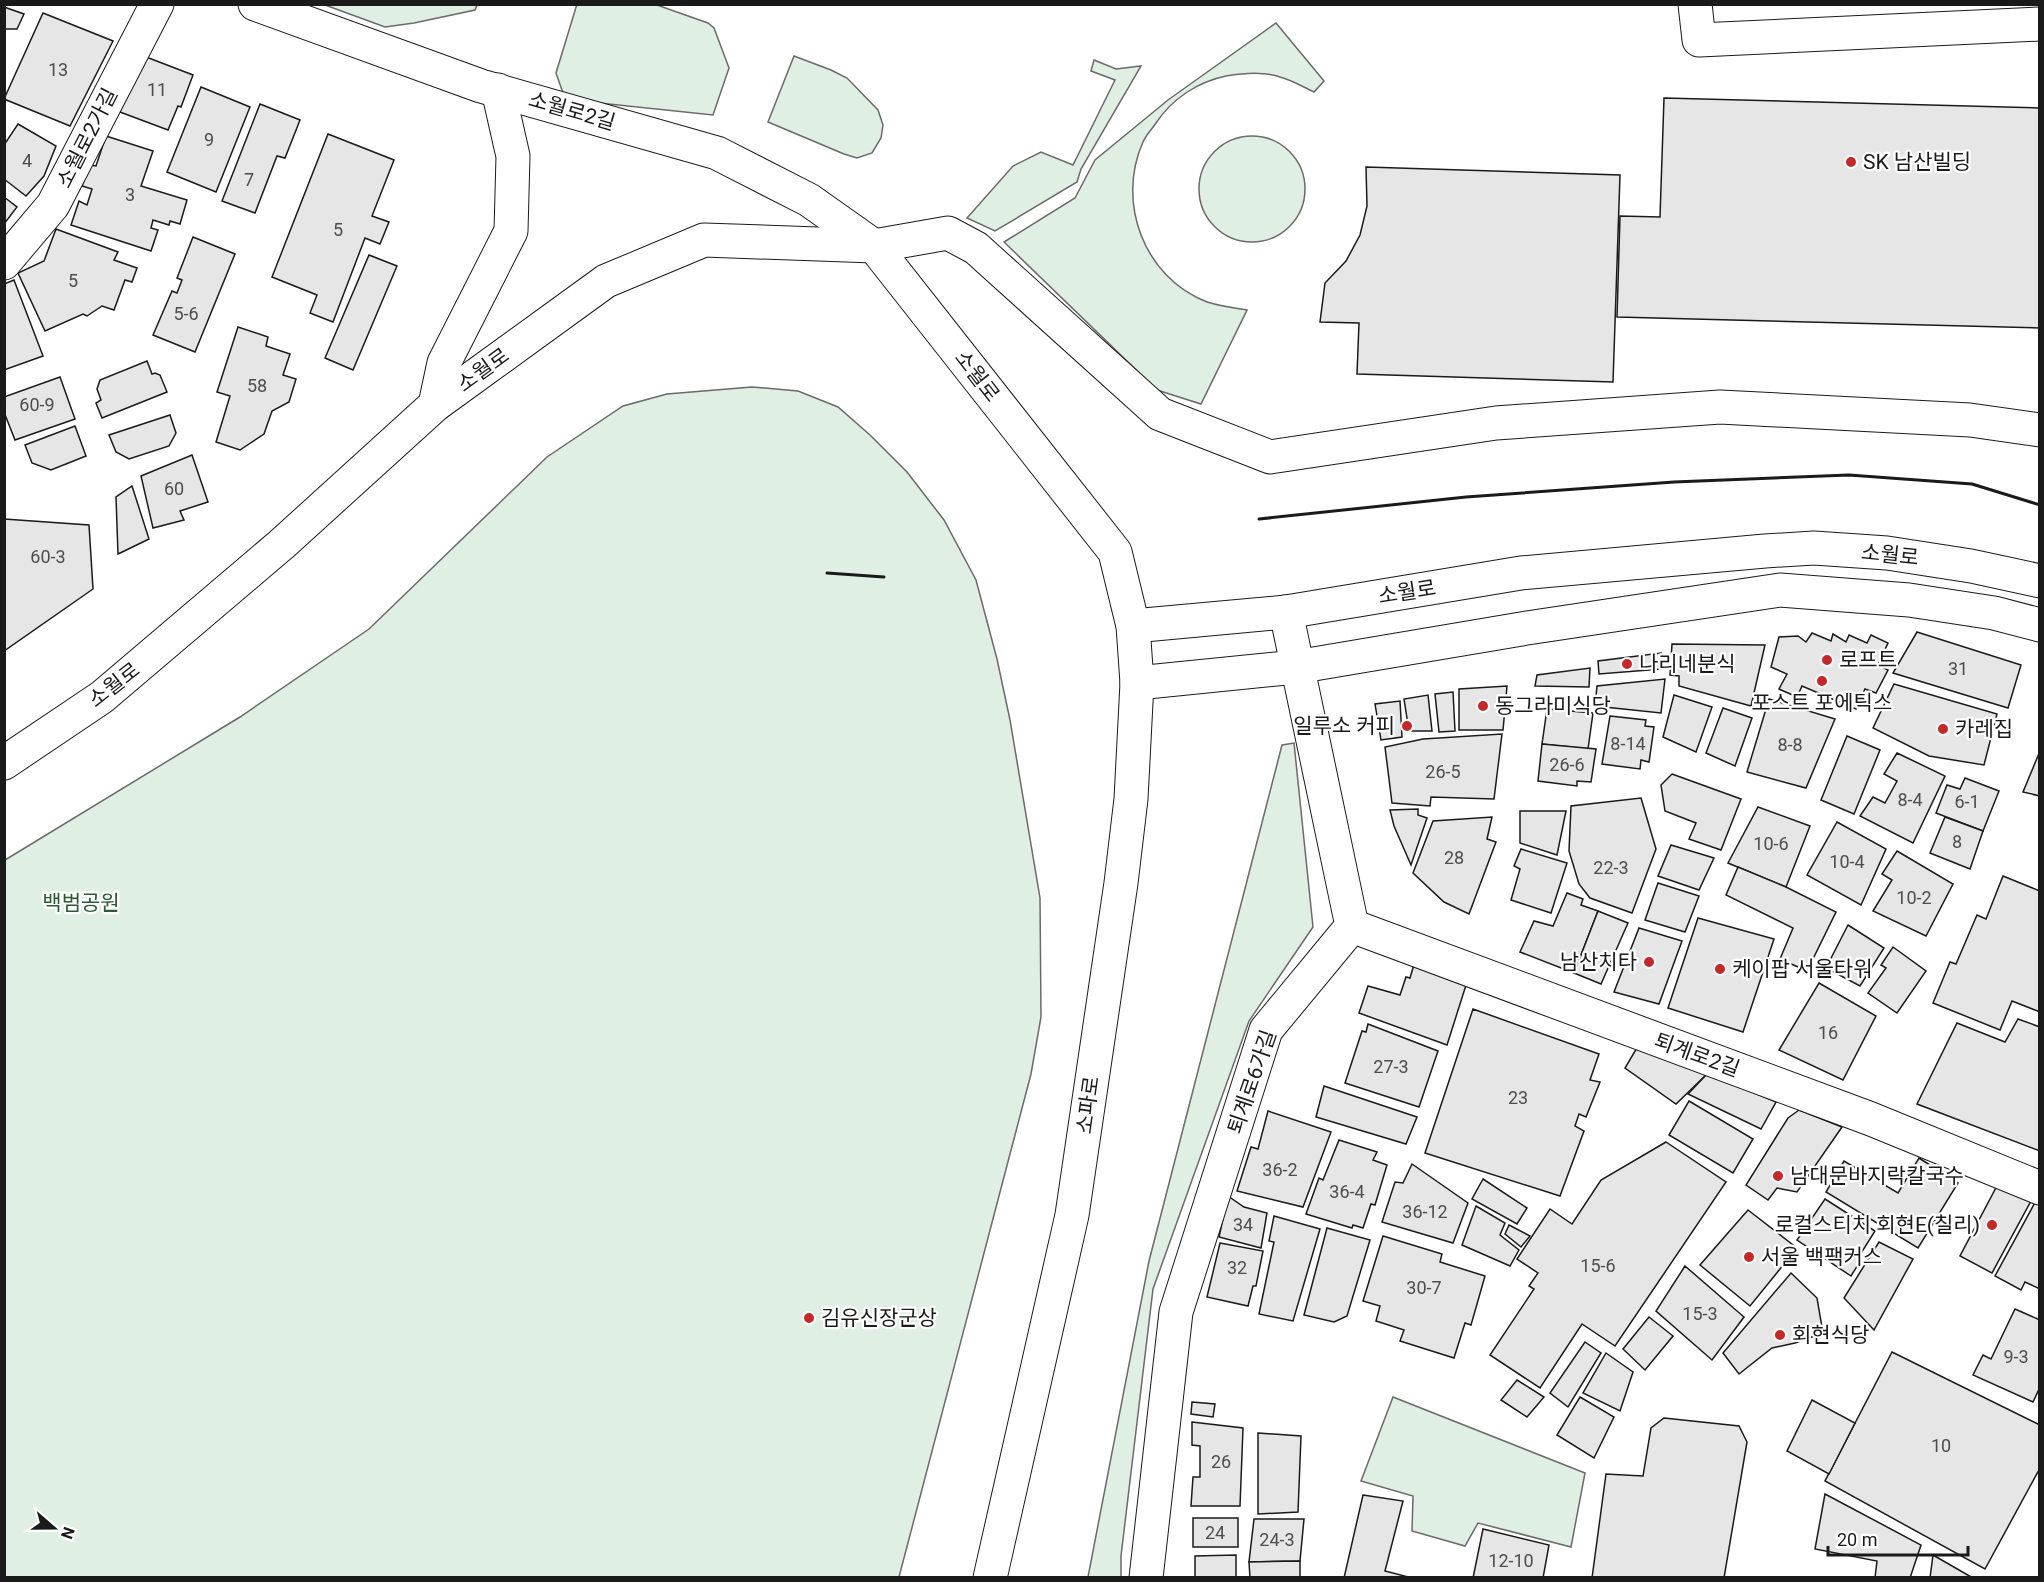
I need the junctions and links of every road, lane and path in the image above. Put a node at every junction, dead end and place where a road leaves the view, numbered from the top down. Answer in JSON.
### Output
{"nodes":[{"id":1,"x":157,"y":4,"type":"edge"},
{"id":2,"x":255,"y":4,"type":"edge"},
{"id":3,"x":1695,"y":4,"type":"edge"},
{"id":4,"x":2040,"y":24,"type":"edge"},
{"id":5,"x":498,"y":90,"type":"junction"},
{"id":6,"x":874,"y":246,"type":"junction"},
{"id":7,"x":4,"y":263,"type":"edge"},
{"id":8,"x":435,"y":405,"type":"junction"},
{"id":9,"x":2040,"y":430,"type":"edge"},
{"id":10,"x":2040,"y":581,"type":"edge"},
{"id":11,"x":1286,"y":612,"type":"junction"},
{"id":12,"x":2040,"y":625,"type":"edge"},
{"id":13,"x":1133,"y":626,"type":"junction"},
{"id":14,"x":1296,"y":667,"type":"junction"},
{"id":15,"x":1137,"y":683,"type":"junction"},
{"id":16,"x":4,"y":763,"type":"edge"},
{"id":17,"x":1352,"y":926,"type":"junction"},
{"id":18,"x":2040,"y":1188,"type":"edge"},
{"id":19,"x":990,"y":1578,"type":"edge"},
{"id":20,"x":1146,"y":1578,"type":"edge"}],
"edges":[{"from":1,"to":7,"type":"main road","name":"소월로2가길"},
{"from":2,"to":5,"type":"main road","name":"소월로2길"},
{"from":3,"to":4,"type":"main road"},
{"from":5,"to":6,"type":"main road","name":"소월로2길"},
{"from":5,"to":8,"type":"main road"},
{"from":6,"to":8,"type":"main road","name":"소월로"},
{"from":6,"to":9,"type":"main road"},
{"from":6,"to":13,"type":"main road","name":"소월로"},
{"from":8,"to":16,"type":"main road","name":"소월로"},
{"from":10,"to":11,"type":"main road","name":"소월로"},
{"from":11,"to":13,"type":"main road","name":"소월로"},
{"from":11,"to":14,"type":"main road"},
{"from":12,"to":14,"type":"main road","name":"소월로"},
{"from":13,"to":15,"type":"main road","name":"소파로"},
{"from":14,"to":15,"type":"main road","name":"소월로"},
{"from":14,"to":17,"type":"main road"},
{"from":15,"to":19,"type":"main road","name":"소파로"},
{"from":17,"to":18,"type":"main road","name":"퇴계로2길"},
{"from":17,"to":20,"type":"main road","name":"퇴계로6가길"}]}
